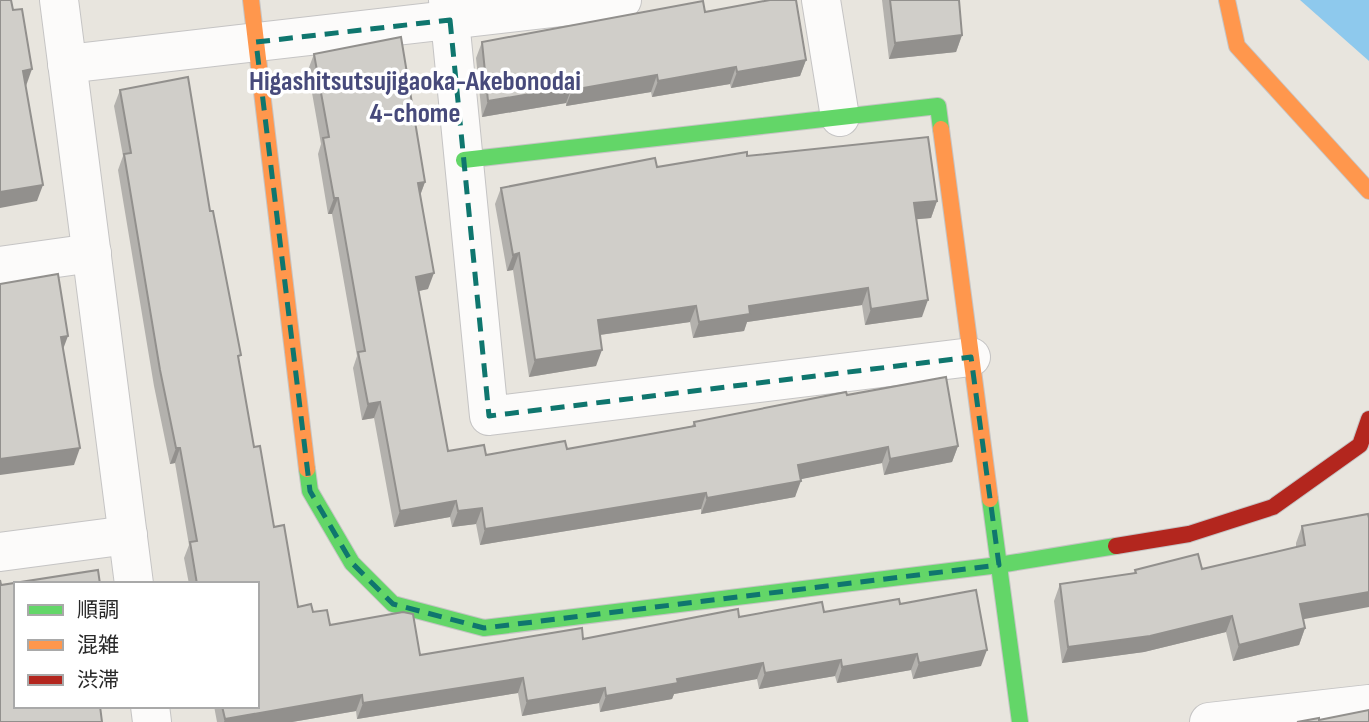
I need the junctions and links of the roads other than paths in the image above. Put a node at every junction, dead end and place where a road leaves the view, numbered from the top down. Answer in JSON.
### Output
{"nodes":[{"id":1,"x":59,"y":0,"type":"edge"},
{"id":2,"x":251,"y":0,"type":"edge"},
{"id":3,"x":622,"y":0,"type":"edge"},
{"id":4,"x":821,"y":0,"type":"edge"},
{"id":5,"x":1227,"y":0,"type":"edge"},
{"id":6,"x":449,"y":10,"type":"edge"},
{"id":7,"x":256,"y":42,"type":"junction"},
{"id":8,"x":67,"y":64,"type":"junction"},
{"id":9,"x":840,"y":117,"type":"junction"},
{"id":10,"x":464,"y":160,"type":"junction"},
{"id":11,"x":1369,"y":191,"type":"edge"},
{"id":12,"x":92,"y":253,"type":"junction"},
{"id":13,"x":0,"y":266,"type":"edge"},
{"id":14,"x":971,"y":357,"type":"junction"},
{"id":15,"x":1369,"y":419,"type":"edge"},
{"id":16,"x":128,"y":535,"type":"junction"},
{"id":17,"x":0,"y":552,"type":"edge"},
{"id":18,"x":999,"y":565,"type":"junction"},
{"id":19,"x":134,"y":582,"type":"edge"},
{"id":20,"x":1369,"y":704,"type":"edge"},
{"id":21,"x":1020,"y":722,"type":"edge"},
{"id":22,"x":1209,"y":722,"type":"edge"}],
"edges":[{"from":1,"to":8,"type":"street"},
{"from":2,"to":7,"type":"street"},
{"from":3,"to":6,"type":"street"},
{"from":4,"to":9,"type":"street"},
{"from":5,"to":11,"type":"street"},
{"from":6,"to":7,"type":"street"},
{"from":6,"to":10,"type":"street"},
{"from":7,"to":8,"type":"street"},
{"from":7,"to":18,"type":"street"},
{"from":8,"to":12,"type":"street"},
{"from":9,"to":10,"type":"street"},
{"from":9,"to":14,"type":"street"},
{"from":10,"to":14,"type":"street"},
{"from":12,"to":13,"type":"street"},
{"from":12,"to":16,"type":"street"},
{"from":14,"to":18,"type":"street"},
{"from":15,"to":18,"type":"street"},
{"from":16,"to":17,"type":"street"},
{"from":16,"to":19,"type":"street"},
{"from":18,"to":21,"type":"street"},
{"from":20,"to":22,"type":"street"}]}
